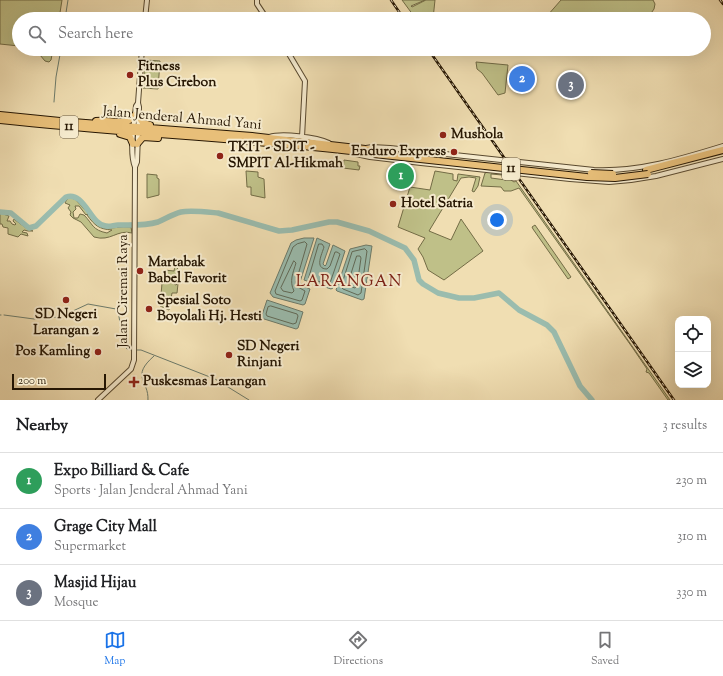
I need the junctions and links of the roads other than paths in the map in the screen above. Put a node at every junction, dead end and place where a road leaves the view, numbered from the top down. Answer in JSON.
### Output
{"nodes":[{"id":1,"x":147,"y":0,"type":"edge"},
{"id":2,"x":257,"y":2,"type":"edge"},
{"id":3,"x":146,"y":12,"type":"edge"},
{"id":4,"x":263,"y":12,"type":"edge"},
{"id":5,"x":141,"y":56,"type":"edge"},
{"id":6,"x":290,"y":56,"type":"edge"},
{"id":7,"x":0,"y":114,"type":"edge"},
{"id":8,"x":137,"y":115,"type":"junction"},
{"id":9,"x":0,"y":120,"type":"edge"},
{"id":10,"x":79,"y":122,"type":"junction"},
{"id":11,"x":158,"y":128,"type":"junction"},
{"id":12,"x":96,"y":129,"type":"junction"},
{"id":13,"x":136,"y":129,"type":"junction"},
{"id":14,"x":164,"y":134,"type":"junction"},
{"id":15,"x":302,"y":137,"type":"junction"},
{"id":16,"x":267,"y":140,"type":"junction"},
{"id":17,"x":135,"y":144,"type":"junction"},
{"id":18,"x":331,"y":144,"type":"junction"},
{"id":19,"x":723,"y":146,"type":"edge"},
{"id":20,"x":362,"y":149,"type":"junction"},
{"id":21,"x":723,"y":150,"type":"edge"},
{"id":22,"x":351,"y":151,"type":"junction"},
{"id":23,"x":374,"y":152,"type":"junction"},
{"id":24,"x":723,"y":154,"type":"edge"},
{"id":25,"x":476,"y":158,"type":"junction"},
{"id":26,"x":723,"y":159,"type":"edge"},
{"id":27,"x":475,"y":169,"type":"junction"},
{"id":28,"x":656,"y":170,"type":"junction"},
{"id":29,"x":98,"y":400,"type":"edge"}],
"edges":[{"from":1,"to":3,"type":"street"},
{"from":2,"to":4,"type":"street"},
{"from":5,"to":8,"type":"street","name":"Jalan Ciremai Raya"},
{"from":6,"to":15,"type":"street"},
{"from":7,"to":10,"type":"highway","name":"Jalan Jenderal Ahmad Yani","number":"11"},
{"from":8,"to":10,"type":"highway"},
{"from":8,"to":11,"type":"highway"},
{"from":8,"to":13,"type":"street","name":"Jalan Ciremai Raya"},
{"from":9,"to":12,"type":"highway","name":"Jalan Jenderal Ahmad Yani","number":"11"},
{"from":10,"to":13,"type":"highway","name":"Jalan Jenderal Ahmad Yani","number":"11"},
{"from":11,"to":13,"type":"highway","name":"Jalan Jenderal Ahmad Yani","number":"11"},
{"from":11,"to":16,"type":"highway","name":"Jalan Jenderal Ahmad Yani","number":"11"},
{"from":12,"to":13,"type":"highway","name":"Jalan Jenderal Ahmad Yani","number":"11"},
{"from":12,"to":17,"type":"highway"},
{"from":13,"to":14,"type":"highway","name":"Jalan Jenderal Ahmad Yani","number":"11"},
{"from":13,"to":17,"type":"street","name":"Jalan Ciremai Raya"},
{"from":14,"to":16,"type":"highway","name":"Jalan Jenderal Ahmad Yani","number":"11"},
{"from":14,"to":17,"type":"highway"},
{"from":15,"to":16,"type":"street"},
{"from":15,"to":18,"type":"street"},
{"from":16,"to":18,"type":"highway","name":"Jalan Jenderal Ahmad Yani","number":"11"},
{"from":16,"to":22,"type":"highway","name":"Jalan Jenderal Ahmad Yani","number":"11"},
{"from":17,"to":29,"type":"street","name":"Jalan Ciremai Raya"},
{"from":18,"to":20,"type":"highway","name":"Jalan Jenderal Ahmad Yani","number":"11"},
{"from":19,"to":25,"type":"street","name":"Jalan Jenderal Ahmad Yani"},
{"from":20,"to":23,"type":"highway","name":"Jalan Jenderal Ahmad Yani","number":"11"},
{"from":20,"to":25,"type":"street","name":"Jalan Jenderal Ahmad Yani"},
{"from":21,"to":28,"type":"highway","name":"Jalan Jenderal Ahmad Yani","number":"11"},
{"from":22,"to":23,"type":"highway","name":"Jalan Jenderal Ahmad Yani","number":"11"},
{"from":22,"to":27,"type":"street","name":"Jalan Jenderal Ahmad Yani"},
{"from":23,"to":28,"type":"highway","name":"Jalan Jenderal Ahmad Yani","number":"11","bridge":true},
{"from":24,"to":28,"type":"highway","name":"Jalan Jenderal Ahmad Yani","number":"11"},
{"from":25,"to":27,"type":"street"},
{"from":26,"to":27,"type":"street","name":"Jalan Jenderal Ahmad Yani"}]}
